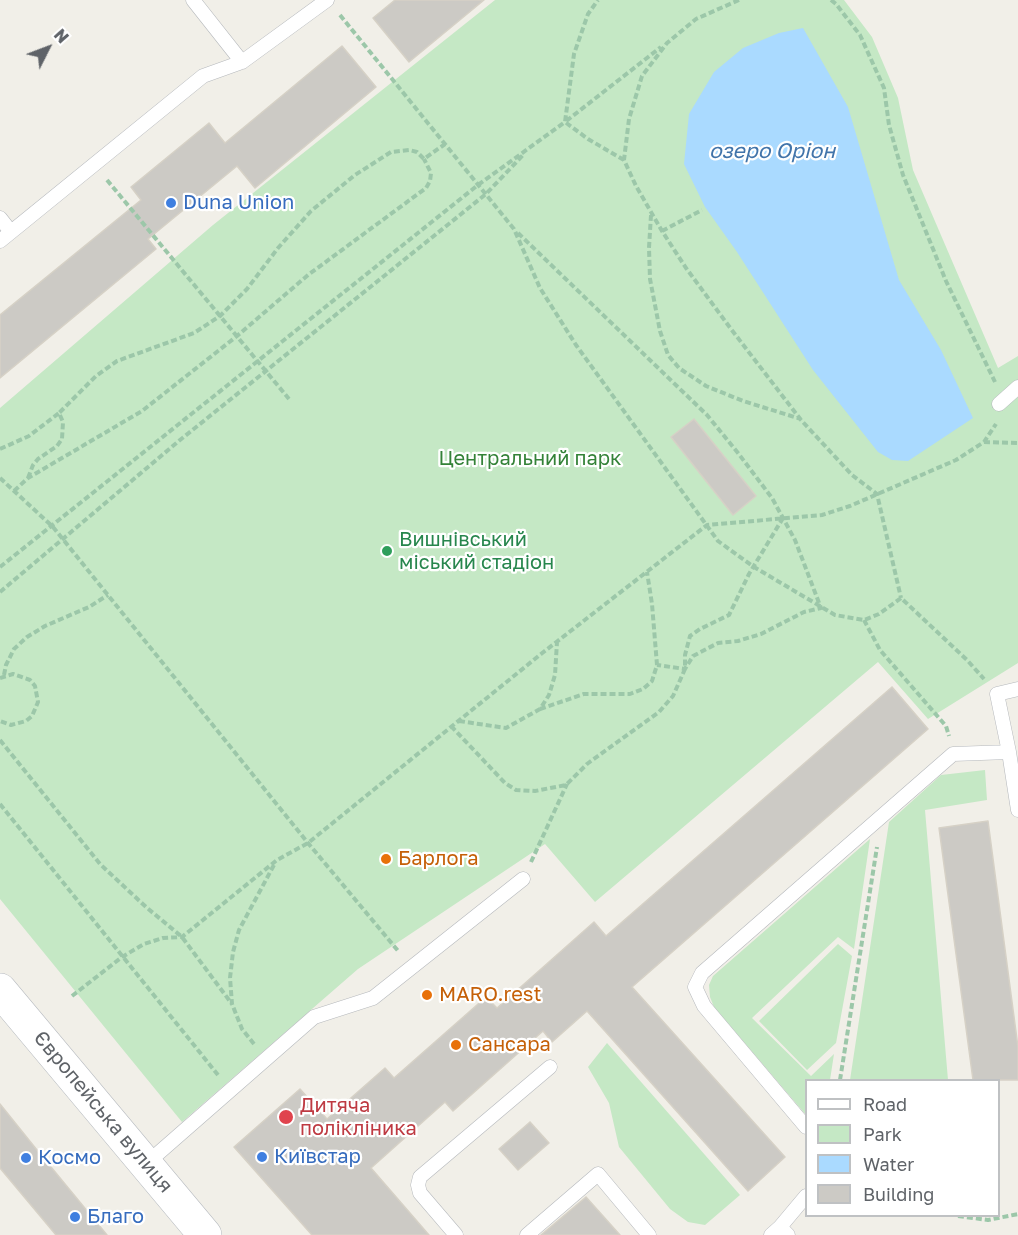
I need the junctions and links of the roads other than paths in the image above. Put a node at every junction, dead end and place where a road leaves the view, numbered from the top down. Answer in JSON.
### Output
{"nodes":[{"id":1,"x":193,"y":0,"type":"edge"},
{"id":2,"x":332,"y":4,"type":"edge"},
{"id":3,"x":242,"y":62,"type":"junction"},
{"id":4,"x":0,"y":218,"type":"edge"},
{"id":5,"x":5,"y":236,"type":"edge"},
{"id":6,"x":1018,"y":387,"type":"edge"},
{"id":7,"x":999,"y":404,"type":"road end"},
{"id":8,"x":1018,"y":689,"type":"edge"},
{"id":9,"x":1009,"y":752,"type":"junction"},
{"id":10,"x":1018,"y":810,"type":"edge"},
{"id":11,"x":523,"y":879,"type":"road end"},
{"id":12,"x":0,"y":990,"type":"edge"},
{"id":13,"x":550,"y":1067,"type":"dead end"},
{"id":14,"x":805,"y":1124,"type":"edge"},
{"id":15,"x":146,"y":1164,"type":"junction"},
{"id":16,"x":805,"y":1199,"type":"edge"},
{"id":17,"x":780,"y":1232,"type":"edge"},
{"id":18,"x":205,"y":1235,"type":"edge"},
{"id":19,"x":456,"y":1235,"type":"edge"},
{"id":20,"x":527,"y":1235,"type":"edge"},
{"id":21,"x":649,"y":1235,"type":"edge"}],
"edges":[{"from":1,"to":3,"type":"lane"},
{"from":2,"to":3,"type":"lane"},
{"from":3,"to":5,"type":"lane"},
{"from":4,"to":5,"type":"lane"},
{"from":6,"to":7,"type":"lane"},
{"from":8,"to":9,"type":"lane"},
{"from":9,"to":10,"type":"lane"},
{"from":9,"to":14,"type":"lane"},
{"from":11,"to":15,"type":"lane"},
{"from":12,"to":15,"type":"street","name":"Європейська вулиця"},
{"from":13,"to":19,"type":"lane"},
{"from":15,"to":18,"type":"street","name":"Європейська вулиця"},
{"from":16,"to":17,"type":"lane"},
{"from":20,"to":21,"type":"lane"}]}
